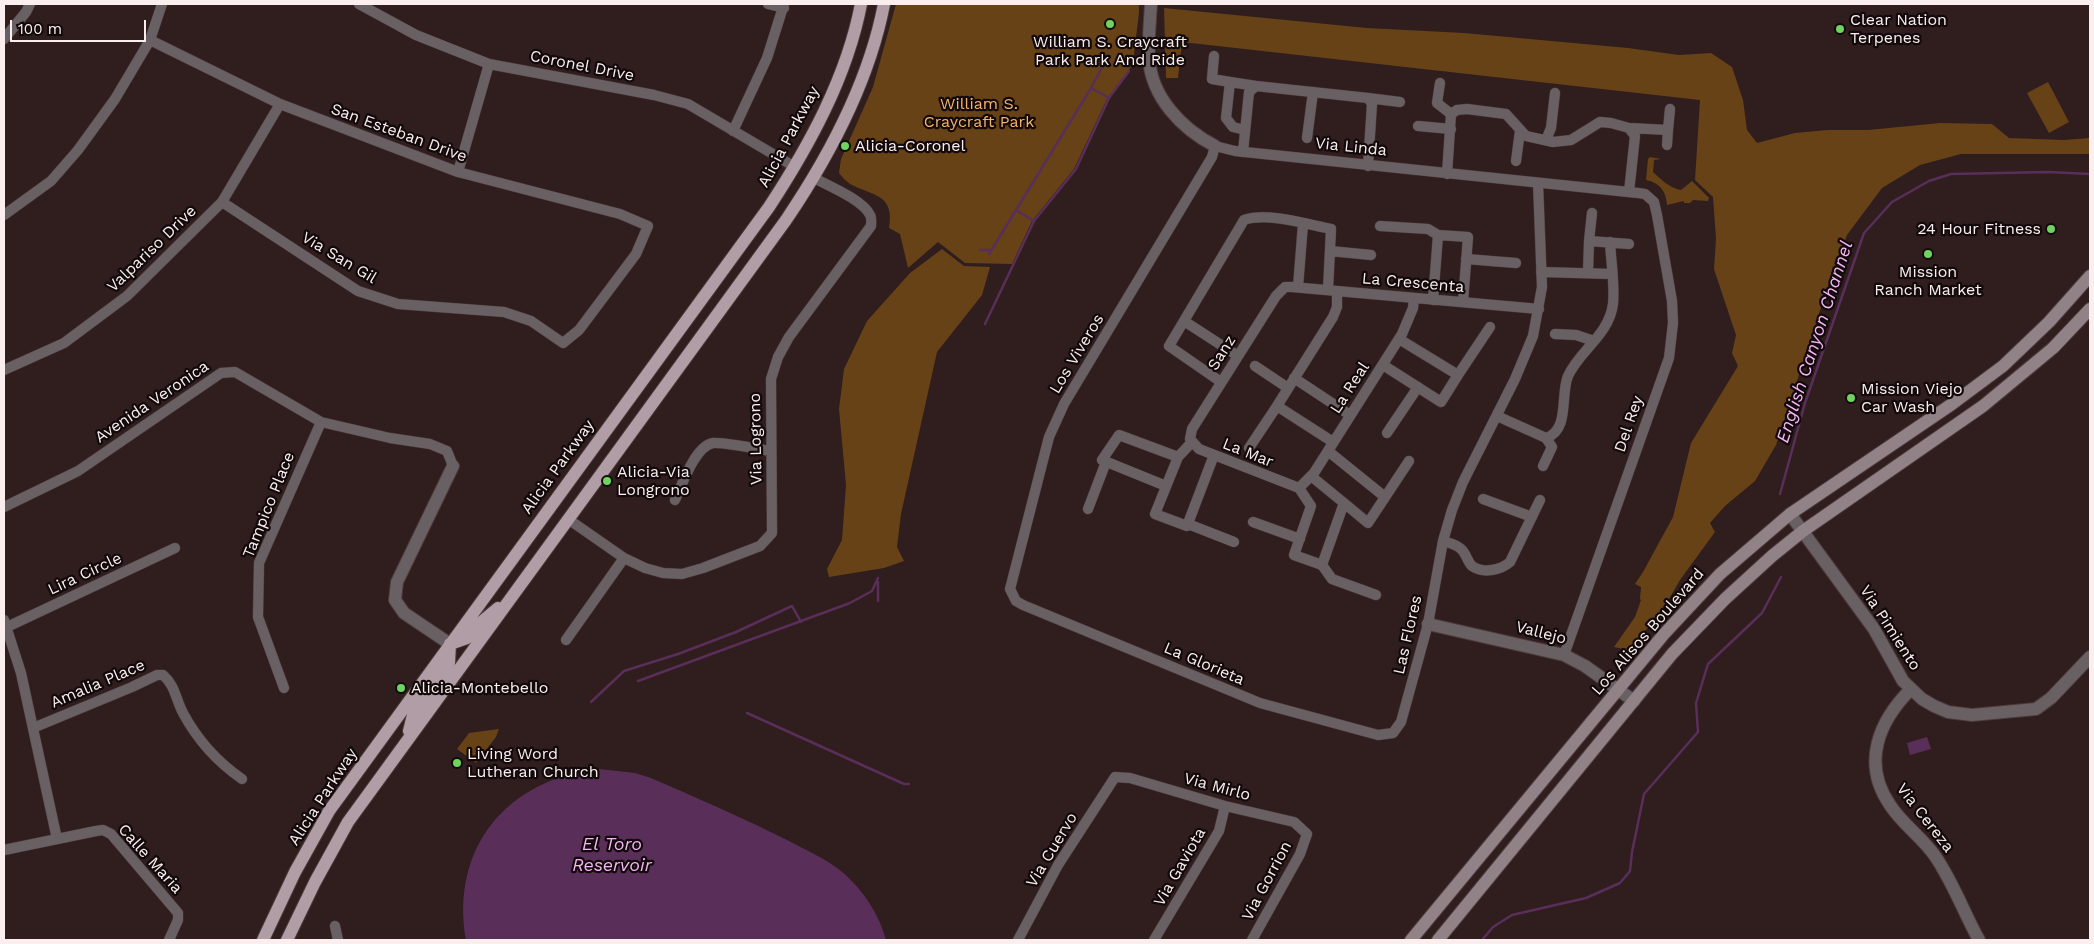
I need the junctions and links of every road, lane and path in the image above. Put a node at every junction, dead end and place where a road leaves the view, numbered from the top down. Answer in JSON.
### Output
{"nodes":[{"id":1,"x":30,"y":4,"type":"edge"},
{"id":2,"x":162,"y":4,"type":"edge"},
{"id":3,"x":358,"y":4,"type":"edge"},
{"id":4,"x":768,"y":4,"type":"edge"},
{"id":5,"x":862,"y":4,"type":"edge"},
{"id":6,"x":884,"y":4,"type":"edge"},
{"id":7,"x":1151,"y":4,"type":"edge"},
{"id":8,"x":784,"y":6,"type":"edge"},
{"id":9,"x":4,"y":39,"type":"edge"},
{"id":10,"x":150,"y":40,"type":"junction"},
{"id":11,"x":1214,"y":56,"type":"dead end"},
{"id":12,"x":489,"y":64,"type":"junction"},
{"id":13,"x":1230,"y":82,"type":"junction"},
{"id":14,"x":1440,"y":83,"type":"dead end"},
{"id":15,"x":1256,"y":86,"type":"junction"},
{"id":16,"x":1312,"y":92,"type":"junction"},
{"id":17,"x":1555,"y":93,"type":"dead end"},
{"id":18,"x":1368,"y":98,"type":"junction"},
{"id":19,"x":1400,"y":102,"type":"dead end"},
{"id":20,"x":280,"y":104,"type":"junction"},
{"id":21,"x":1670,"y":109,"type":"dead end"},
{"id":22,"x":1451,"y":114,"type":"junction"},
{"id":23,"x":1418,"y":126,"type":"dead end"},
{"id":24,"x":1629,"y":128,"type":"junction"},
{"id":25,"x":1451,"y":129,"type":"junction"},
{"id":26,"x":1245,"y":130,"type":"junction"},
{"id":27,"x":1668,"y":130,"type":"junction"},
{"id":28,"x":733,"y":131,"type":"junction"},
{"id":29,"x":1520,"y":131,"type":"junction"},
{"id":30,"x":1307,"y":138,"type":"dead end"},
{"id":31,"x":1546,"y":140,"type":"junction"},
{"id":32,"x":1667,"y":145,"type":"dead end"},
{"id":33,"x":1215,"y":146,"type":"junction"},
{"id":34,"x":1243,"y":152,"type":"junction"},
{"id":35,"x":1516,"y":161,"type":"dead end"},
{"id":36,"x":1368,"y":166,"type":"junction"},
{"id":37,"x":795,"y":167,"type":"junction"},
{"id":38,"x":458,"y":172,"type":"junction"},
{"id":39,"x":1447,"y":174,"type":"junction"},
{"id":40,"x":814,"y":178,"type":"junction"},
{"id":41,"x":1538,"y":184,"type":"junction"},
{"id":42,"x":1629,"y":192,"type":"junction"},
{"id":43,"x":1651,"y":198,"type":"joint"},
{"id":44,"x":222,"y":202,"type":"junction"},
{"id":45,"x":1592,"y":213,"type":"dead end"},
{"id":46,"x":4,"y":215,"type":"edge"},
{"id":47,"x":1303,"y":224,"type":"junction"},
{"id":48,"x":1380,"y":226,"type":"dead end"},
{"id":49,"x":1438,"y":235,"type":"junction"},
{"id":50,"x":1589,"y":241,"type":"junction"},
{"id":51,"x":1610,"y":242,"type":"junction"},
{"id":52,"x":1629,"y":244,"type":"dead end"},
{"id":53,"x":1330,"y":251,"type":"junction"},
{"id":54,"x":1371,"y":254,"type":"dead end"},
{"id":55,"x":1466,"y":259,"type":"junction"},
{"id":56,"x":1516,"y":263,"type":"dead end"},
{"id":57,"x":1541,"y":272,"type":"junction"},
{"id":58,"x":1588,"y":273,"type":"junction"},
{"id":59,"x":1612,"y":274,"type":"junction"},
{"id":60,"x":2088,"y":280,"type":"edge"},
{"id":61,"x":1298,"y":287,"type":"junction"},
{"id":62,"x":1285,"y":288,"type":"joint"},
{"id":63,"x":1332,"y":290,"type":"junction"},
{"id":64,"x":1414,"y":298,"type":"junction"},
{"id":65,"x":1433,"y":300,"type":"junction"},
{"id":66,"x":1463,"y":302,"type":"junction"},
{"id":67,"x":1539,"y":308,"type":"junction"},
{"id":68,"x":2090,"y":308,"type":"edge"},
{"id":69,"x":1184,"y":321,"type":"junction"},
{"id":70,"x":1490,"y":327,"type":"dead end"},
{"id":71,"x":1555,"y":334,"type":"dead end"},
{"id":72,"x":1399,"y":339,"type":"junction"},
{"id":73,"x":1594,"y":341,"type":"junction"},
{"id":74,"x":563,"y":343,"type":"joint"},
{"id":75,"x":1238,"y":356,"type":"junction"},
{"id":76,"x":1383,"y":365,"type":"junction"},
{"id":77,"x":1255,"y":366,"type":"dead end"},
{"id":78,"x":4,"y":370,"type":"edge"},
{"id":79,"x":1458,"y":374,"type":"junction"},
{"id":80,"x":1294,"y":378,"type":"junction"},
{"id":81,"x":1221,"y":382,"type":"junction"},
{"id":82,"x":1418,"y":387,"type":"junction"},
{"id":83,"x":1288,"y":388,"type":"junction"},
{"id":84,"x":1277,"y":406,"type":"junction"},
{"id":85,"x":1350,"y":415,"type":"junction"},
{"id":86,"x":1497,"y":416,"type":"junction"},
{"id":87,"x":320,"y":422,"type":"junction"},
{"id":88,"x":1387,"y":433,"type":"dead end"},
{"id":89,"x":1546,"y":438,"type":"junction"},
{"id":90,"x":1191,"y":440,"type":"junction"},
{"id":91,"x":1331,"y":446,"type":"junction"},
{"id":92,"x":1249,"y":448,"type":"dead end"},
{"id":93,"x":771,"y":451,"type":"junction"},
{"id":94,"x":1214,"y":455,"type":"junction"},
{"id":95,"x":1178,"y":457,"type":"junction"},
{"id":96,"x":1409,"y":461,"type":"dead end"},
{"id":97,"x":1106,"y":462,"type":"junction"},
{"id":98,"x":453,"y":466,"type":"joint"},
{"id":99,"x":1543,"y":466,"type":"dead end"},
{"id":100,"x":1311,"y":476,"type":"junction"},
{"id":101,"x":1166,"y":486,"type":"junction"},
{"id":102,"x":1300,"y":488,"type":"junction"},
{"id":103,"x":1385,"y":497,"type":"junction"},
{"id":104,"x":1483,"y":499,"type":"dead end"},
{"id":105,"x":675,"y":500,"type":"dead end"},
{"id":106,"x":1540,"y":500,"type":"dead end"},
{"id":107,"x":1344,"y":503,"type":"junction"},
{"id":108,"x":4,"y":507,"type":"edge"},
{"id":109,"x":1088,"y":509,"type":"dead end"},
{"id":110,"x":1790,"y":514,"type":"junction"},
{"id":111,"x":1532,"y":517,"type":"junction"},
{"id":112,"x":568,"y":518,"type":"junction"},
{"id":113,"x":1253,"y":522,"type":"dead end"},
{"id":114,"x":1188,"y":524,"type":"junction"},
{"id":115,"x":1803,"y":531,"type":"junction"},
{"id":116,"x":1300,"y":539,"type":"junction"},
{"id":117,"x":1443,"y":541,"type":"junction"},
{"id":118,"x":1234,"y":542,"type":"dead end"},
{"id":119,"x":175,"y":548,"type":"dead end"},
{"id":120,"x":624,"y":558,"type":"junction"},
{"id":121,"x":1322,"y":565,"type":"junction"},
{"id":122,"x":1376,"y":595,"type":"dead end"},
{"id":123,"x":1012,"y":596,"type":"joint"},
{"id":124,"x":508,"y":601,"type":"junction"},
{"id":125,"x":5,"y":624,"type":"edge"},
{"id":126,"x":1428,"y":624,"type":"junction"},
{"id":127,"x":566,"y":640,"type":"dead end"},
{"id":128,"x":450,"y":644,"type":"junction"},
{"id":129,"x":1564,"y":655,"type":"junction"},
{"id":130,"x":2090,"y":657,"type":"edge"},
{"id":131,"x":284,"y":688,"type":"dead end"},
{"id":132,"x":1911,"y":689,"type":"junction"},
{"id":133,"x":1618,"y":690,"type":"junction"},
{"id":134,"x":1634,"y":701,"type":"junction"},
{"id":135,"x":33,"y":728,"type":"junction"},
{"id":136,"x":1393,"y":732,"type":"joint"},
{"id":137,"x":406,"y":740,"type":"junction"},
{"id":138,"x":1115,"y":777,"type":"joint"},
{"id":139,"x":242,"y":780,"type":"dead end"},
{"id":140,"x":1225,"y":806,"type":"junction"},
{"id":141,"x":1307,"y":834,"type":"joint"},
{"id":142,"x":56,"y":838,"type":"junction"},
{"id":143,"x":4,"y":850,"type":"edge"},
{"id":144,"x":335,"y":926,"type":"dead end"},
{"id":145,"x":169,"y":940,"type":"edge"},
{"id":146,"x":263,"y":940,"type":"edge"},
{"id":147,"x":287,"y":940,"type":"edge"},
{"id":148,"x":338,"y":940,"type":"edge"},
{"id":149,"x":1018,"y":940,"type":"edge"},
{"id":150,"x":1154,"y":940,"type":"edge"},
{"id":151,"x":1252,"y":940,"type":"edge"},
{"id":152,"x":1411,"y":940,"type":"edge"},
{"id":153,"x":1438,"y":940,"type":"edge"},
{"id":154,"x":1979,"y":940,"type":"edge"}],
"edges":[{"from":1,"to":9,"type":"street"},
{"from":2,"to":10,"type":"street"},
{"from":3,"to":12,"type":"street","name":"Coronel Drive"},
{"from":4,"to":8,"type":"street"},
{"from":5,"to":37,"type":"main road","name":"Alicia Parkway"},
{"from":6,"to":40,"type":"main road"},
{"from":7,"to":33,"type":"street","name":"Via Linda"},
{"from":8,"to":28,"type":"street"},
{"from":10,"to":20,"type":"street","name":"San Esteban Drive"},
{"from":10,"to":46,"type":"street"},
{"from":11,"to":13,"type":"street"},
{"from":12,"to":28,"type":"street","name":"Coronel Drive"},
{"from":12,"to":38,"type":"street"},
{"from":13,"to":15,"type":"street"},
{"from":13,"to":26,"type":"street"},
{"from":14,"to":22,"type":"street"},
{"from":15,"to":16,"type":"street"},
{"from":15,"to":26,"type":"street"},
{"from":16,"to":18,"type":"street"},
{"from":16,"to":30,"type":"street"},
{"from":17,"to":31,"type":"street"},
{"from":18,"to":19,"type":"street"},
{"from":18,"to":36,"type":"street"},
{"from":20,"to":38,"type":"street","name":"San Esteban Drive"},
{"from":20,"to":44,"type":"street","name":"Valpariso Drive"},
{"from":21,"to":27,"type":"street"},
{"from":22,"to":25,"type":"street"},
{"from":22,"to":29,"type":"street"},
{"from":23,"to":25,"type":"street"},
{"from":24,"to":27,"type":"street"},
{"from":24,"to":31,"type":"street"},
{"from":24,"to":42,"type":"street"},
{"from":25,"to":39,"type":"street"},
{"from":26,"to":34,"type":"street"},
{"from":27,"to":32,"type":"street"},
{"from":28,"to":37,"type":"street","name":"Coronel Drive"},
{"from":29,"to":31,"type":"street"},
{"from":29,"to":35,"type":"street"},
{"from":33,"to":34,"type":"street","name":"Via Linda"},
{"from":33,"to":123,"type":"street","name":"Los Viveros"},
{"from":34,"to":36,"type":"street","name":"Via Linda"},
{"from":36,"to":39,"type":"street","name":"Via Linda"},
{"from":37,"to":40,"type":"main road"},
{"from":37,"to":128,"type":"main road","name":"Alicia Parkway"},
{"from":38,"to":74,"type":"street","name":"San Esteban Drive"},
{"from":39,"to":41,"type":"street","name":"Via Linda"},
{"from":40,"to":93,"type":"street","name":"Via Logrono"},
{"from":40,"to":112,"type":"main road"},
{"from":41,"to":42,"type":"street","name":"Via Linda"},
{"from":41,"to":57,"type":"street","name":"Las Flores"},
{"from":42,"to":43,"type":"street","name":"Via Linda"},
{"from":43,"to":129,"type":"street","name":"Del Rey"},
{"from":44,"to":74,"type":"street","name":"Via San Gil"},
{"from":44,"to":78,"type":"street","name":"Valpariso Drive"},
{"from":45,"to":50,"type":"street"},
{"from":47,"to":53,"type":"street"},
{"from":47,"to":61,"type":"street"},
{"from":47,"to":69,"type":"street"},
{"from":48,"to":49,"type":"street"},
{"from":49,"to":55,"type":"street"},
{"from":49,"to":65,"type":"street"},
{"from":50,"to":51,"type":"street"},
{"from":50,"to":58,"type":"street"},
{"from":51,"to":52,"type":"street"},
{"from":51,"to":59,"type":"street"},
{"from":53,"to":54,"type":"street"},
{"from":53,"to":63,"type":"street"},
{"from":55,"to":56,"type":"street"},
{"from":55,"to":66,"type":"street"},
{"from":57,"to":58,"type":"street"},
{"from":57,"to":67,"type":"street","name":"Las Flores"},
{"from":58,"to":59,"type":"street"},
{"from":59,"to":73,"type":"street"},
{"from":60,"to":110,"type":"main road","name":"Los Alisos Boulevard"},
{"from":61,"to":62,"type":"street","name":"La Crescenta"},
{"from":61,"to":63,"type":"street","name":"La Crescenta"},
{"from":62,"to":75,"type":"street","name":"Sanz"},
{"from":63,"to":64,"type":"street","name":"La Crescenta"},
{"from":63,"to":80,"type":"street"},
{"from":64,"to":65,"type":"street","name":"La Crescenta"},
{"from":64,"to":72,"type":"street","name":"La Real"},
{"from":65,"to":66,"type":"street","name":"La Crescenta"},
{"from":66,"to":67,"type":"street","name":"La Crescenta"},
{"from":67,"to":86,"type":"street","name":"Las Flores"},
{"from":68,"to":115,"type":"main road","name":"Los Alisos Boulevard"},
{"from":69,"to":75,"type":"street"},
{"from":69,"to":81,"type":"street"},
{"from":70,"to":79,"type":"street"},
{"from":71,"to":73,"type":"street"},
{"from":72,"to":76,"type":"street","name":"La Real"},
{"from":72,"to":79,"type":"street"},
{"from":73,"to":89,"type":"street"},
{"from":75,"to":81,"type":"street","name":"Sanz"},
{"from":76,"to":82,"type":"street"},
{"from":76,"to":85,"type":"street","name":"La Real"},
{"from":77,"to":83,"type":"street"},
{"from":79,"to":82,"type":"street"},
{"from":80,"to":83,"type":"street"},
{"from":80,"to":85,"type":"street"},
{"from":81,"to":90,"type":"street","name":"Sanz"},
{"from":82,"to":88,"type":"street"},
{"from":83,"to":84,"type":"street"},
{"from":84,"to":91,"type":"street"},
{"from":84,"to":92,"type":"street"},
{"from":85,"to":91,"type":"street","name":"La Real"},
{"from":86,"to":89,"type":"street"},
{"from":86,"to":117,"type":"street","name":"Las Flores"},
{"from":87,"to":98,"type":"street","name":"Avenida Veronica"},
{"from":87,"to":108,"type":"street","name":"Avenida Veronica"},
{"from":87,"to":131,"type":"street","name":"Tampico Place"},
{"from":89,"to":99,"type":"street"},
{"from":90,"to":94,"type":"street","name":"La Mar"},
{"from":90,"to":95,"type":"street","name":"Sanz"},
{"from":91,"to":100,"type":"street","name":"La Real"},
{"from":91,"to":103,"type":"street"},
{"from":93,"to":105,"type":"street"},
{"from":93,"to":120,"type":"street","name":"Via Logrono"},
{"from":94,"to":102,"type":"street","name":"La Mar"},
{"from":94,"to":114,"type":"street"},
{"from":95,"to":97,"type":"street"},
{"from":95,"to":101,"type":"street"},
{"from":96,"to":103,"type":"street"},
{"from":97,"to":101,"type":"street"},
{"from":97,"to":109,"type":"street"},
{"from":98,"to":128,"type":"street"},
{"from":100,"to":102,"type":"street","name":"La Real"},
{"from":100,"to":107,"type":"street"},
{"from":101,"to":114,"type":"street"},
{"from":102,"to":116,"type":"street"},
{"from":103,"to":107,"type":"street"},
{"from":104,"to":111,"type":"street"},
{"from":106,"to":111,"type":"street"},
{"from":107,"to":121,"type":"street"},
{"from":110,"to":115,"type":"street","name":"Via Pimiento"},
{"from":110,"to":133,"type":"main road","name":"Los Alisos Boulevard"},
{"from":111,"to":117,"type":"street"},
{"from":112,"to":120,"type":"street","name":"Via Logrono"},
{"from":112,"to":124,"type":"main road"},
{"from":113,"to":116,"type":"street"},
{"from":114,"to":118,"type":"street"},
{"from":115,"to":132,"type":"street","name":"Via Pimiento"},
{"from":115,"to":134,"type":"main road","name":"Los Alisos Boulevard"},
{"from":116,"to":121,"type":"street"},
{"from":117,"to":126,"type":"street","name":"Las Flores"},
{"from":119,"to":125,"type":"street","name":"Lira Circle"},
{"from":120,"to":127,"type":"street"},
{"from":121,"to":122,"type":"street"},
{"from":123,"to":136,"type":"street","name":"La Glorieta"},
{"from":124,"to":128,"type":"main road"},
{"from":124,"to":137,"type":"main road"},
{"from":125,"to":135,"type":"street"},
{"from":126,"to":129,"type":"street","name":"Vallejo"},
{"from":126,"to":136,"type":"street","name":"Las Flores"},
{"from":128,"to":137,"type":"main road"},
{"from":128,"to":146,"type":"main road","name":"Alicia Parkway"},
{"from":129,"to":133,"type":"street","name":"Vallejo"},
{"from":130,"to":132,"type":"street","name":"Via Pimiento"},
{"from":132,"to":154,"type":"street","name":"Via Cereza"},
{"from":133,"to":134,"type":"street","name":"Vallejo"},
{"from":133,"to":152,"type":"main road","name":"Los Alisos Boulevard"},
{"from":134,"to":153,"type":"main road","name":"Los Alisos Boulevard"},
{"from":135,"to":139,"type":"street","name":"Amalia Place"},
{"from":135,"to":142,"type":"street"},
{"from":137,"to":147,"type":"main road"},
{"from":138,"to":140,"type":"street","name":"Via Mirlo"},
{"from":138,"to":149,"type":"street","name":"Via Cuervo"},
{"from":140,"to":141,"type":"street","name":"Via Mirlo"},
{"from":140,"to":150,"type":"street","name":"Via Gaviota"},
{"from":141,"to":151,"type":"street","name":"Via Gorrion"},
{"from":142,"to":143,"type":"street","name":"Calle Maria"},
{"from":142,"to":145,"type":"street","name":"Calle Maria"},
{"from":144,"to":148,"type":"street"}]}
